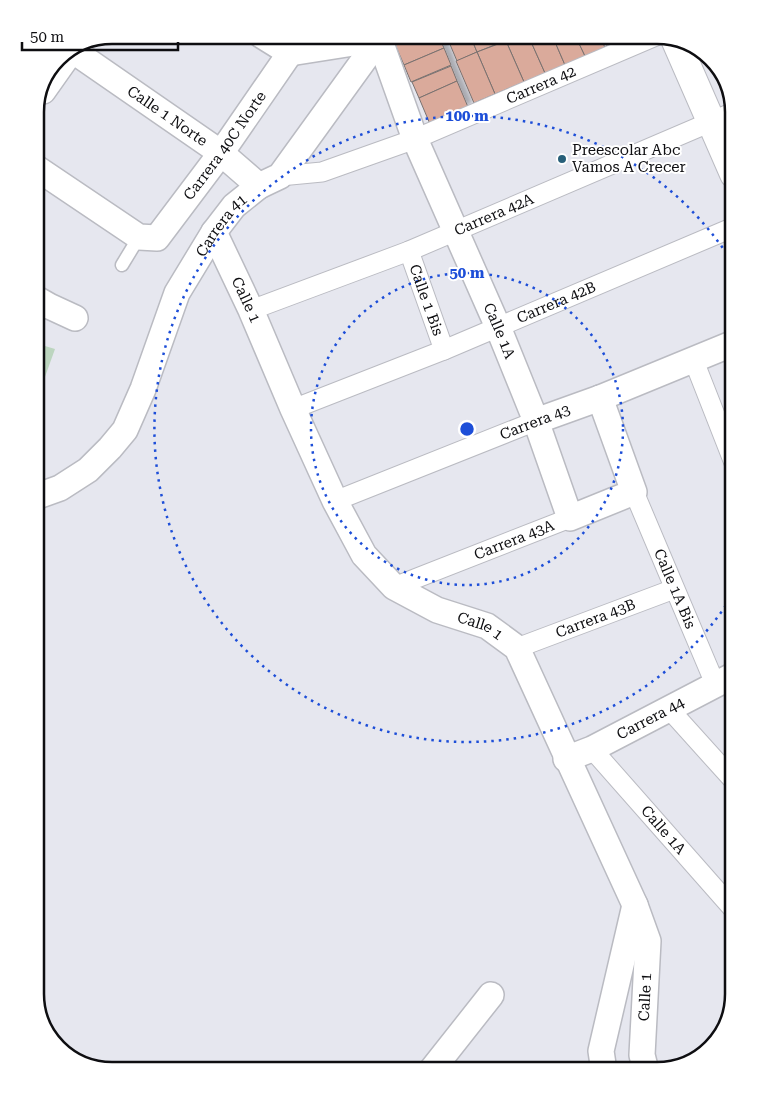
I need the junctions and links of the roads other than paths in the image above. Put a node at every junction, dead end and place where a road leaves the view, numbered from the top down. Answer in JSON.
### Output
{"nodes":[{"id":1,"x":276,"y":44,"type":"edge"},
{"id":2,"x":338,"y":44,"type":"edge"},
{"id":3,"x":374,"y":44,"type":"edge"},
{"id":4,"x":383,"y":44,"type":"edge"},
{"id":5,"x":637,"y":44,"type":"edge"},
{"id":6,"x":679,"y":47,"type":"edge"},
{"id":7,"x":77,"y":53,"type":"edge"},
{"id":8,"x":290,"y":53,"type":"junction"},
{"id":9,"x":722,"y":117,"type":"edge"},
{"id":10,"x":725,"y":131,"type":"edge"},
{"id":11,"x":415,"y":139,"type":"junction"},
{"id":12,"x":221,"y":153,"type":"junction"},
{"id":13,"x":44,"y":173,"type":"edge"},
{"id":14,"x":269,"y":181,"type":"junction"},
{"id":15,"x":454,"y":230,"type":"junction"},
{"id":16,"x":725,"y":231,"type":"edge"},
{"id":17,"x":214,"y":232,"type":"junction"},
{"id":18,"x":148,"y":237,"type":"junction"},
{"id":19,"x":409,"y":251,"type":"junction"},
{"id":20,"x":122,"y":265,"type":"dead end"},
{"id":21,"x":44,"y":303,"type":"edge"},
{"id":22,"x":251,"y":310,"type":"junction"},
{"id":23,"x":75,"y":318,"type":"dead end"},
{"id":24,"x":498,"y":327,"type":"junction"},
{"id":25,"x":725,"y":348,"type":"edge"},
{"id":26,"x":444,"y":350,"type":"junction"},
{"id":27,"x":694,"y":361,"type":"junction"},
{"id":28,"x":600,"y":398,"type":"junction"},
{"id":29,"x":293,"y":409,"type":"junction"},
{"id":30,"x":536,"y":421,"type":"junction"},
{"id":31,"x":725,"y":440,"type":"edge"},
{"id":32,"x":634,"y":492,"type":"junction"},
{"id":33,"x":44,"y":494,"type":"edge"},
{"id":34,"x":335,"y":500,"type":"junction"},
{"id":35,"x":570,"y":518,"type":"junction"},
{"id":36,"x":394,"y":587,"type":"junction"},
{"id":37,"x":674,"y":588,"type":"junction"},
{"id":38,"x":517,"y":648,"type":"junction"},
{"id":39,"x":725,"y":680,"type":"edge"},
{"id":40,"x":670,"y":710,"type":"junction"},
{"id":41,"x":592,"y":749,"type":"junction"},
{"id":42,"x":566,"y":758,"type":"junction"},
{"id":43,"x":725,"y":771,"type":"edge"},
{"id":44,"x":725,"y":900,"type":"edge"},
{"id":45,"x":635,"y":904,"type":"junction"},
{"id":46,"x":491,"y":995,"type":"dead end"},
{"id":47,"x":438,"y":1062,"type":"edge"},
{"id":48,"x":603,"y":1062,"type":"edge"},
{"id":49,"x":644,"y":1062,"type":"edge"}],
"edges":[{"from":1,"to":8,"type":"street"},
{"from":2,"to":8,"type":"street"},
{"from":3,"to":14,"type":"street","name":"Carrera 41"},
{"from":4,"to":11,"type":"street","name":"Calle 1A"},
{"from":5,"to":11,"type":"street","name":"Carrera 42"},
{"from":6,"to":9,"type":"street"},
{"from":7,"to":12,"type":"street","name":"Calle 1 Norte"},
{"from":8,"to":12,"type":"street","name":"Carrera 40C Norte"},
{"from":9,"to":10,"type":"street"},
{"from":9,"to":15,"type":"street","name":"Carrera 42A"},
{"from":11,"to":14,"type":"street","name":"Carrera 42"},
{"from":11,"to":15,"type":"street","name":"Calle 1A"},
{"from":12,"to":14,"type":"street","name":"Calle 1 Norte"},
{"from":12,"to":18,"type":"street","name":"Carrera 40C Norte"},
{"from":13,"to":18,"type":"street"},
{"from":14,"to":17,"type":"street","name":"Carrera 41"},
{"from":15,"to":19,"type":"street","name":"Carrera 42A"},
{"from":15,"to":24,"type":"street","name":"Calle 1A"},
{"from":16,"to":24,"type":"street","name":"Carrera 42B"},
{"from":17,"to":22,"type":"street","name":"Calle 1"},
{"from":17,"to":33,"type":"street","name":"Carrera 41"},
{"from":18,"to":20,"type":"lane","name":"Carrera 40C Norte"},
{"from":19,"to":22,"type":"street","name":"Carrera 42A"},
{"from":19,"to":26,"type":"street","name":"Calle 1 Bis"},
{"from":21,"to":23,"type":"street"},
{"from":22,"to":29,"type":"street","name":"Calle 1"},
{"from":24,"to":26,"type":"street","name":"Carrera 42B"},
{"from":24,"to":30,"type":"street","name":"Calle 1A"},
{"from":25,"to":27,"type":"street","name":"Carrera 43"},
{"from":26,"to":29,"type":"street","name":"Carrera 42B"},
{"from":27,"to":28,"type":"street","name":"Carrera 43"},
{"from":27,"to":31,"type":"street"},
{"from":28,"to":30,"type":"street","name":"Carrera 43"},
{"from":28,"to":32,"type":"street"},
{"from":29,"to":34,"type":"street","name":"Calle 1"},
{"from":30,"to":34,"type":"street","name":"Carrera 43"},
{"from":30,"to":35,"type":"street","name":"Calle 1A"},
{"from":32,"to":35,"type":"street","name":"Carrera 43A"},
{"from":32,"to":37,"type":"street","name":"Calle 1A Bis"},
{"from":34,"to":36,"type":"street","name":"Calle 1"},
{"from":35,"to":36,"type":"street","name":"Carrera 43A"},
{"from":36,"to":38,"type":"street","name":"Calle 1"},
{"from":37,"to":38,"type":"street","name":"Carrera 43B"},
{"from":37,"to":39,"type":"street","name":"Calle 1A Bis"},
{"from":38,"to":42,"type":"street","name":"Calle 1"},
{"from":39,"to":40,"type":"street","name":"Carrera 44"},
{"from":40,"to":41,"type":"street","name":"Carrera 44"},
{"from":40,"to":43,"type":"street"},
{"from":41,"to":42,"type":"street","name":"Carrera 44"},
{"from":41,"to":44,"type":"street","name":"Calle 1A"},
{"from":42,"to":45,"type":"street","name":"Calle 1"},
{"from":45,"to":48,"type":"street"},
{"from":45,"to":49,"type":"street","name":"Calle 1"},
{"from":46,"to":47,"type":"street"}]}
